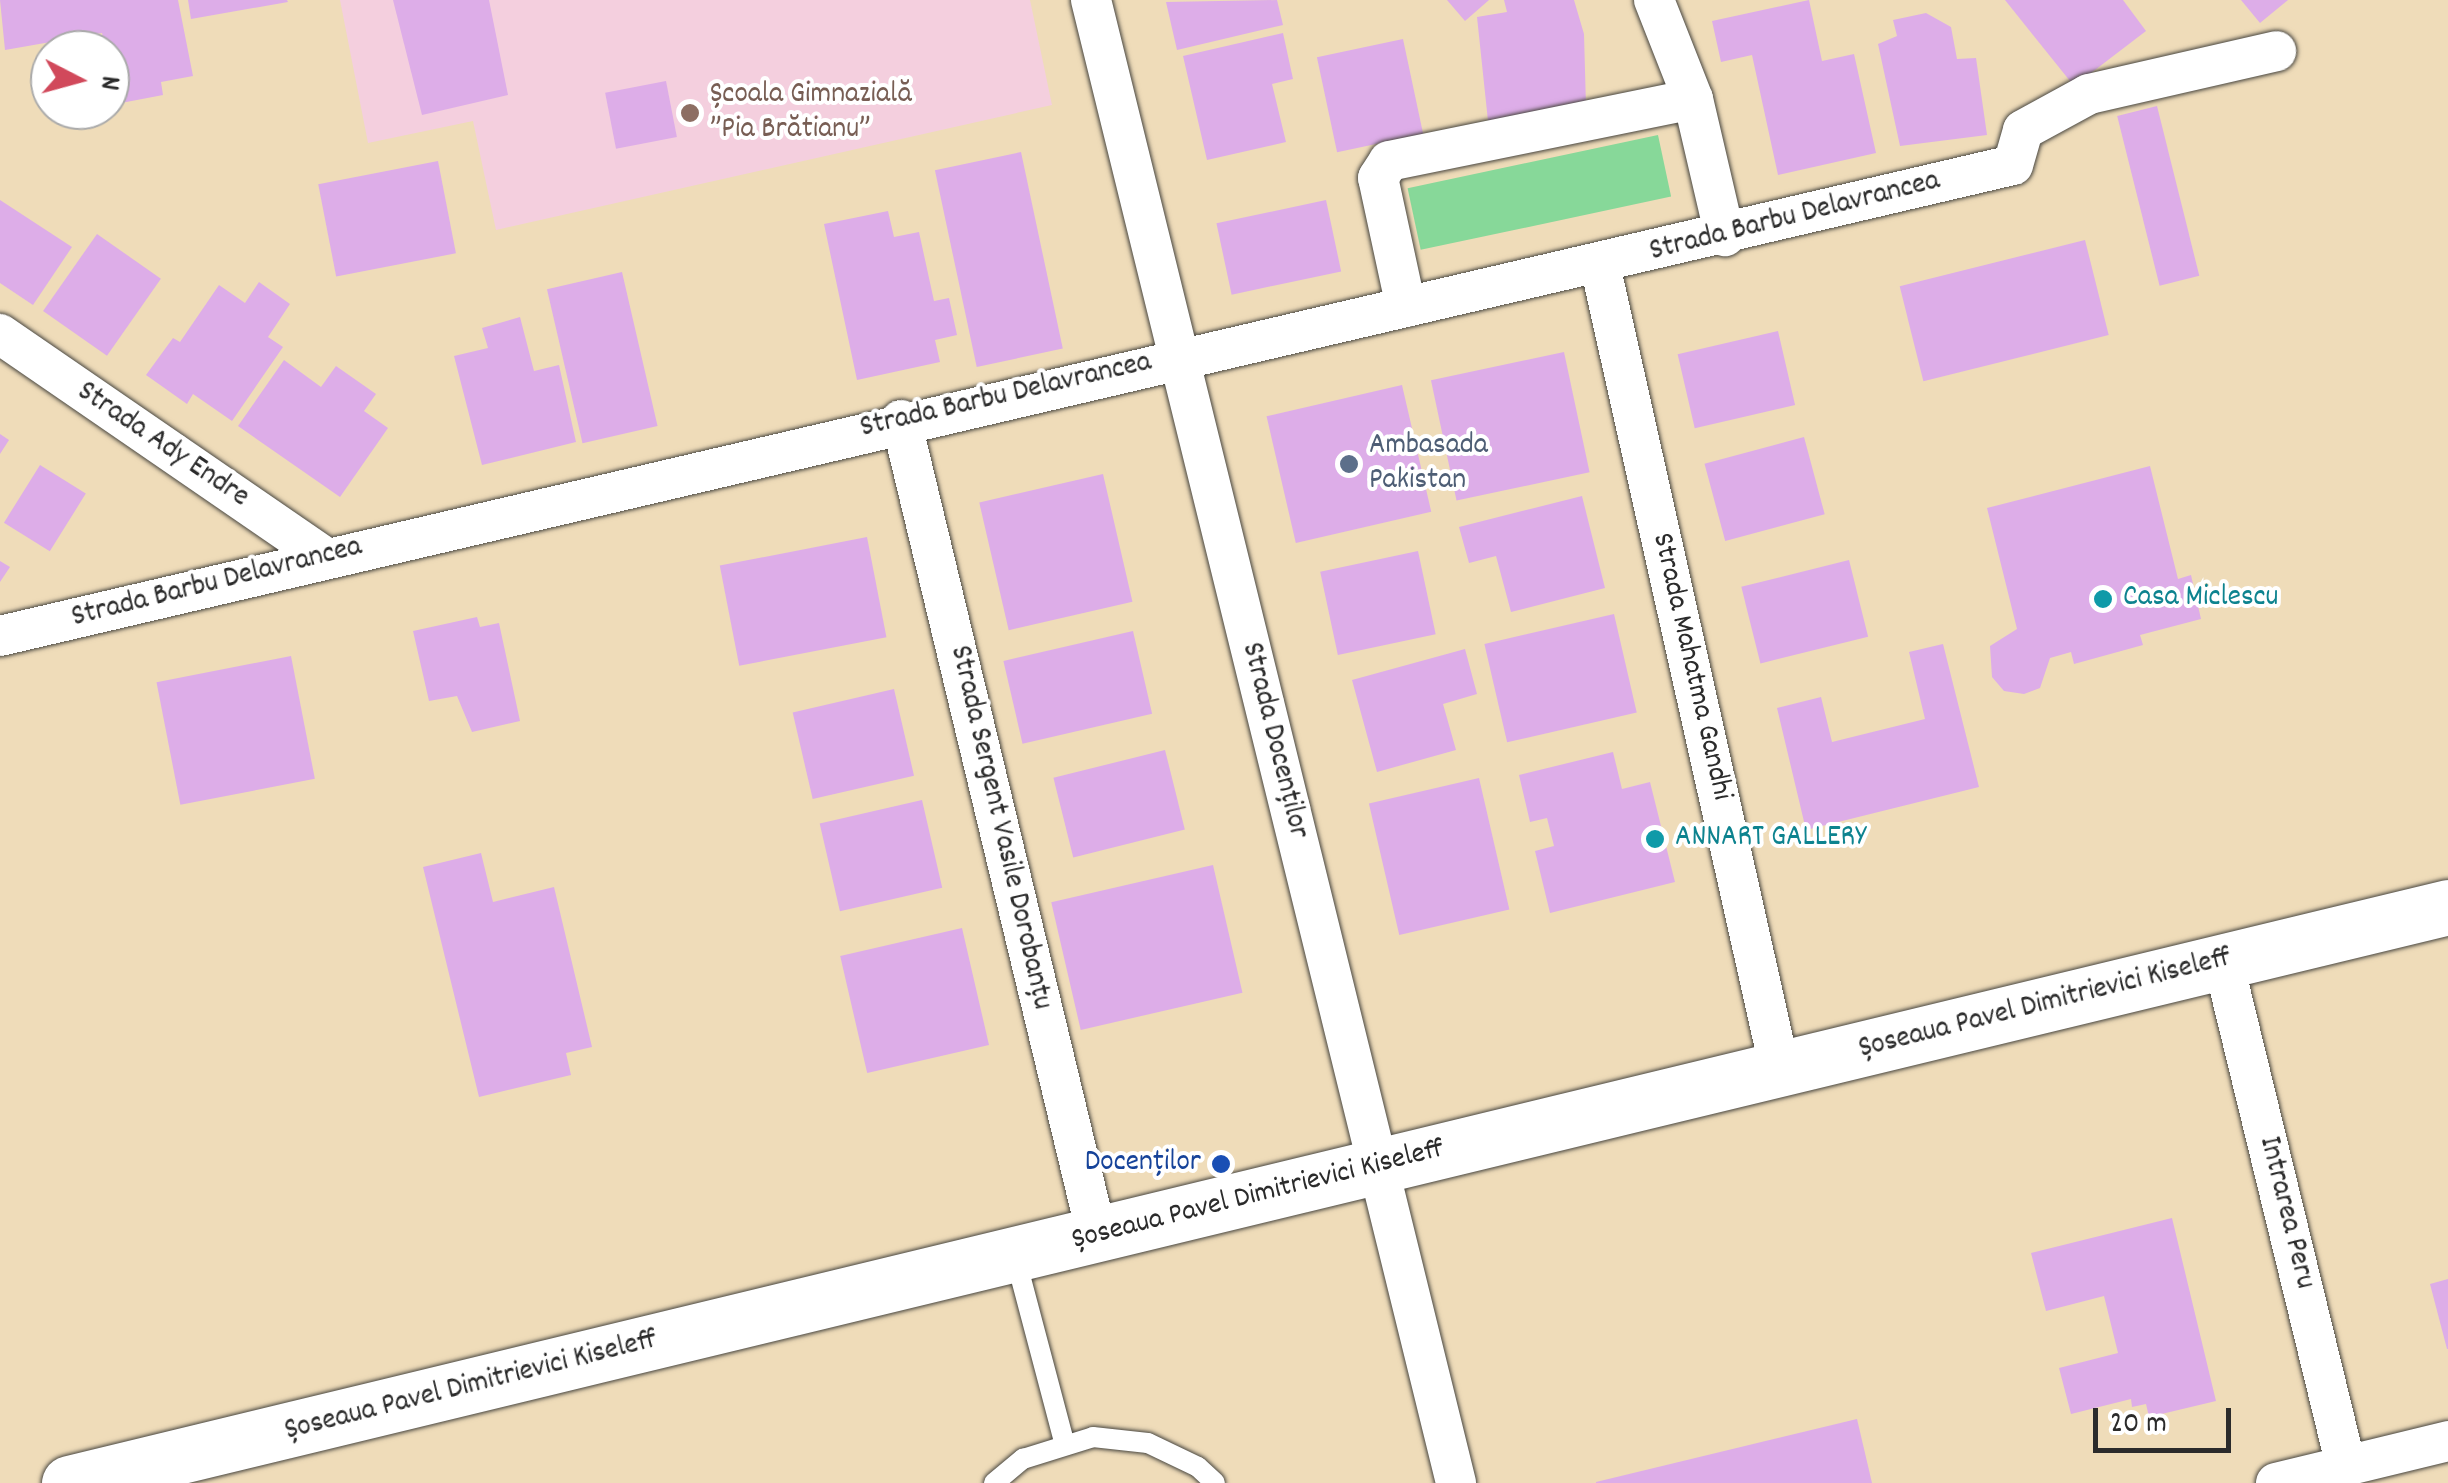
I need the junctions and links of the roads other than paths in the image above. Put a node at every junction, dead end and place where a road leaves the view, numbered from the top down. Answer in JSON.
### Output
{"nodes":[{"id":1,"x":1091,"y":0,"type":"edge"},
{"id":2,"x":1654,"y":0,"type":"edge"},
{"id":3,"x":2276,"y":51,"type":"dead end"},
{"id":4,"x":1693,"y":99,"type":"junction"},
{"id":5,"x":1725,"y":236,"type":"junction"},
{"id":6,"x":1600,"y":265,"type":"junction"},
{"id":7,"x":1406,"y":307,"type":"junction"},
{"id":8,"x":0,"y":334,"type":"edge"},
{"id":9,"x":1179,"y":358,"type":"junction"},
{"id":10,"x":901,"y":420,"type":"junction"},
{"id":11,"x":325,"y":557,"type":"junction"},
{"id":12,"x":0,"y":636,"type":"edge"},
{"id":13,"x":2448,"y":907,"type":"edge"},
{"id":14,"x":2223,"y":961,"type":"junction"},
{"id":15,"x":1780,"y":1070,"type":"junction"},
{"id":16,"x":1378,"y":1167,"type":"junction"},
{"id":17,"x":1097,"y":1236,"type":"junction"},
{"id":18,"x":1014,"y":1256,"type":"junction"},
{"id":19,"x":2448,"y":1441,"type":"edge"},
{"id":20,"x":1064,"y":1442,"type":"junction"},
{"id":21,"x":2346,"y":1466,"type":"junction"},
{"id":22,"x":69,"y":1483,"type":"edge"},
{"id":23,"x":994,"y":1483,"type":"edge"},
{"id":24,"x":1215,"y":1483,"type":"edge"},
{"id":25,"x":1456,"y":1483,"type":"edge"},
{"id":26,"x":2276,"y":1483,"type":"edge"}],
"edges":[{"from":1,"to":9,"type":"street","name":"Strada Docenților"},
{"from":2,"to":4,"type":"street"},
{"from":3,"to":5,"type":"street","name":"Strada Barbu Delavrancea"},
{"from":4,"to":5,"type":"street"},
{"from":4,"to":7,"type":"street"},
{"from":5,"to":6,"type":"street","name":"Strada Barbu Delavrancea"},
{"from":6,"to":7,"type":"street","name":"Strada Barbu Delavrancea"},
{"from":6,"to":15,"type":"street","name":"Strada Mahatma Gandhi"},
{"from":7,"to":9,"type":"street","name":"Strada Barbu Delavrancea"},
{"from":8,"to":11,"type":"street","name":"Strada Ady Endre"},
{"from":9,"to":10,"type":"street","name":"Strada Barbu Delavrancea"},
{"from":9,"to":16,"type":"street","name":"Strada Docenților"},
{"from":10,"to":11,"type":"street","name":"Strada Barbu Delavrancea"},
{"from":10,"to":17,"type":"street","name":"Strada Sergent Vasile Dorobanțu"},
{"from":11,"to":12,"type":"street","name":"Strada Barbu Delavrancea"},
{"from":13,"to":14,"type":"main road","name":"Șoseaua Pavel Dimitrievici Kiseleff"},
{"from":14,"to":15,"type":"main road","name":"Șoseaua Pavel Dimitrievici Kiseleff"},
{"from":14,"to":21,"type":"street","name":"Intrarea Peru"},
{"from":15,"to":16,"type":"main road","name":"Șoseaua Pavel Dimitrievici Kiseleff"},
{"from":16,"to":17,"type":"main road","name":"Șoseaua Pavel Dimitrievici Kiseleff"},
{"from":16,"to":25,"type":"street","name":"Strada Docenților"},
{"from":17,"to":18,"type":"main road","name":"Șoseaua Pavel Dimitrievici Kiseleff"},
{"from":18,"to":20,"type":"lane"},
{"from":18,"to":22,"type":"main road","name":"Șoseaua Pavel Dimitrievici Kiseleff"},
{"from":19,"to":21,"type":"street"},
{"from":20,"to":23,"type":"lane"},
{"from":20,"to":24,"type":"lane"},
{"from":21,"to":26,"type":"street"}]}
